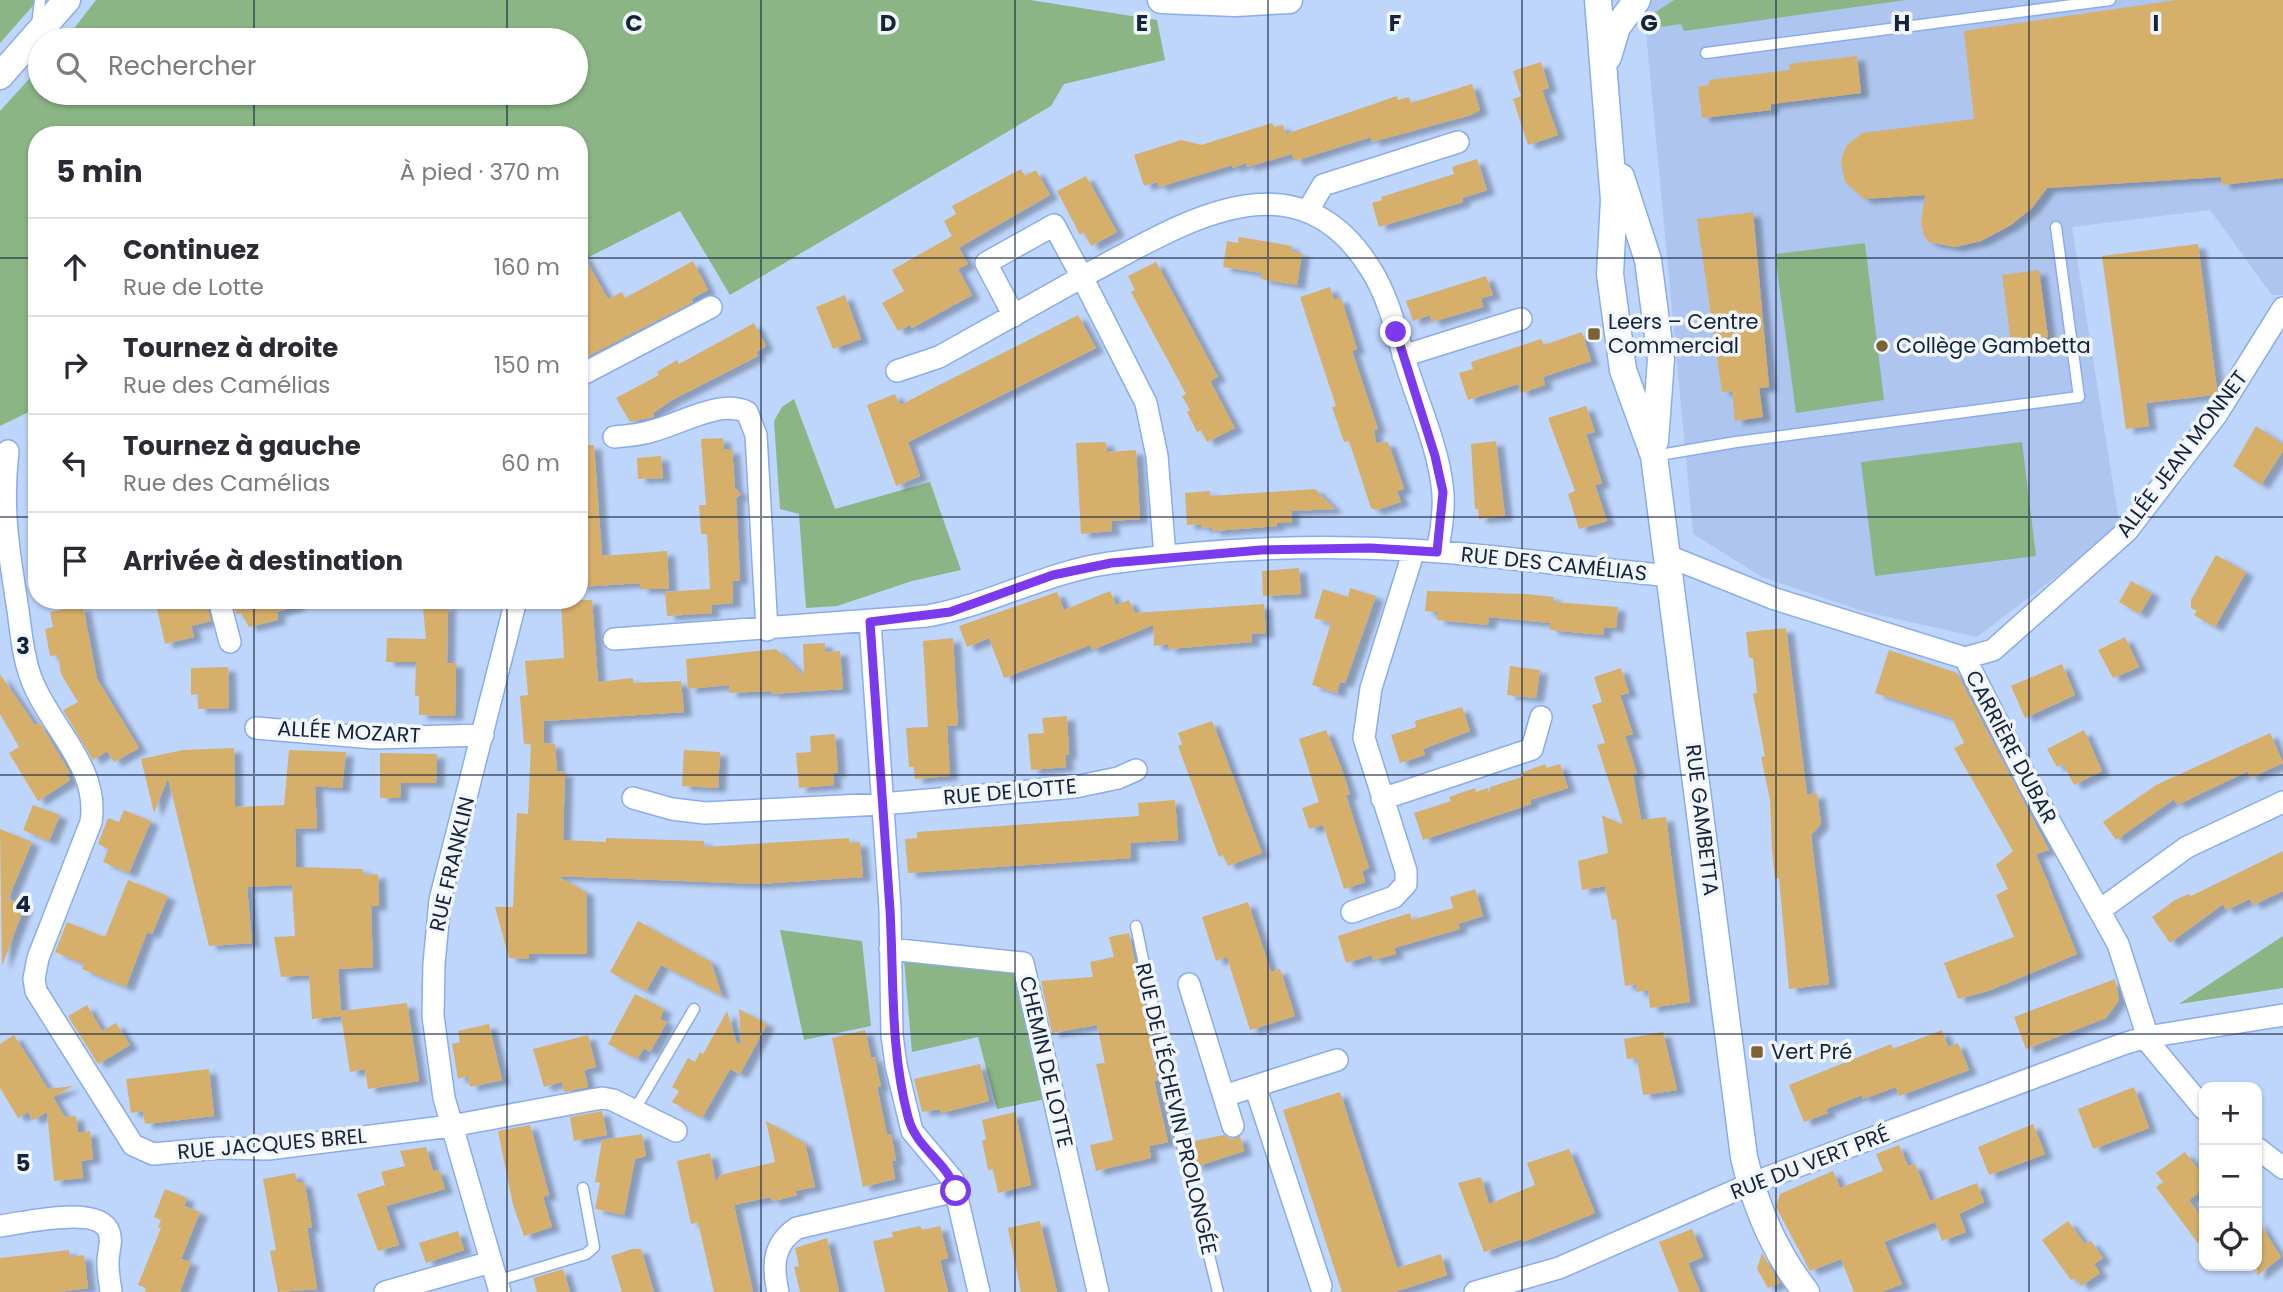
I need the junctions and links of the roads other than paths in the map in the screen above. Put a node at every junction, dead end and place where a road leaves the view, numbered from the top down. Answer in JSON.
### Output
{"nodes":[{"id":1,"x":40,"y":0,"type":"edge"},
{"id":2,"x":67,"y":0,"type":"edge"},
{"id":3,"x":1161,"y":0,"type":"edge"},
{"id":4,"x":1289,"y":0,"type":"edge"},
{"id":5,"x":1598,"y":0,"type":"edge"},
{"id":6,"x":1637,"y":0,"type":"edge"},
{"id":7,"x":2110,"y":0,"type":"edge"},
{"id":8,"x":36,"y":28,"type":"edge"},
{"id":9,"x":43,"y":28,"type":"edge"},
{"id":10,"x":28,"y":46,"type":"edge"},
{"id":11,"x":1706,"y":53,"type":"dead end"},
{"id":12,"x":0,"y":76,"type":"edge"},
{"id":13,"x":1604,"y":80,"type":"junction"},
{"id":14,"x":1610,"y":133,"type":"junction"},
{"id":15,"x":1458,"y":142,"type":"dead end"},
{"id":16,"x":1307,"y":212,"type":"junction"},
{"id":17,"x":2056,"y":227,"type":"dead end"},
{"id":18,"x":1082,"y":277,"type":"junction"},
{"id":19,"x":711,"y":307,"type":"dead end"},
{"id":20,"x":2283,"y":308,"type":"edge"},
{"id":21,"x":1014,"y":316,"type":"junction"},
{"id":22,"x":1521,"y":319,"type":"dead end"},
{"id":23,"x":1403,"y":356,"type":"junction"},
{"id":24,"x":588,"y":371,"type":"edge"},
{"id":25,"x":898,"y":371,"type":"dead end"},
{"id":26,"x":614,"y":437,"type":"dead end"},
{"id":27,"x":8,"y":451,"type":"dead end"},
{"id":28,"x":1654,"y":457,"type":"junction"},
{"id":29,"x":1414,"y":550,"type":"junction"},
{"id":30,"x":1437,"y":552,"type":"junction"},
{"id":31,"x":1165,"y":556,"type":"junction"},
{"id":32,"x":1670,"y":566,"type":"junction"},
{"id":33,"x":221,"y":609,"type":"edge"},
{"id":34,"x":514,"y":609,"type":"edge"},
{"id":35,"x":870,"y":622,"type":"junction"},
{"id":36,"x":767,"y":630,"type":"junction"},
{"id":37,"x":614,"y":639,"type":"dead end"},
{"id":38,"x":230,"y":642,"type":"dead end"},
{"id":39,"x":1965,"y":658,"type":"junction"},
{"id":40,"x":1541,"y":717,"type":"dead end"},
{"id":41,"x":256,"y":727,"type":"dead end"},
{"id":42,"x":483,"y":735,"type":"junction"},
{"id":43,"x":1136,"y":771,"type":"dead end"},
{"id":44,"x":633,"y":798,"type":"dead end"},
{"id":45,"x":1382,"y":799,"type":"junction"},
{"id":46,"x":2283,"y":802,"type":"edge"},
{"id":47,"x":882,"y":804,"type":"junction"},
{"id":48,"x":2100,"y":910,"type":"junction"},
{"id":49,"x":1352,"y":912,"type":"dead end"},
{"id":50,"x":1136,"y":926,"type":"dead end"},
{"id":51,"x":890,"y":949,"type":"junction"},
{"id":52,"x":1189,"y":984,"type":"dead end"},
{"id":53,"x":694,"y":1009,"type":"dead end"},
{"id":54,"x":2283,"y":1015,"type":"edge"},
{"id":55,"x":2147,"y":1037,"type":"junction"},
{"id":56,"x":1337,"y":1060,"type":"dead end"},
{"id":57,"x":1255,"y":1086,"type":"junction"},
{"id":58,"x":1224,"y":1097,"type":"junction"},
{"id":59,"x":2199,"y":1103,"type":"edge"},
{"id":60,"x":634,"y":1111,"type":"junction"},
{"id":61,"x":451,"y":1126,"type":"junction"},
{"id":62,"x":1234,"y":1126,"type":"dead end"},
{"id":63,"x":676,"y":1131,"type":"dead end"},
{"id":64,"x":2262,"y":1152,"type":"edge"},
{"id":65,"x":2283,"y":1168,"type":"edge"},
{"id":66,"x":1750,"y":1184,"type":"junction"},
{"id":67,"x":583,"y":1188,"type":"dead end"},
{"id":68,"x":956,"y":1191,"type":"junction"},
{"id":69,"x":0,"y":1226,"type":"edge"},
{"id":70,"x":495,"y":1278,"type":"edge"},
{"id":71,"x":1321,"y":1286,"type":"dead end"},
{"id":72,"x":111,"y":1292,"type":"edge"},
{"id":73,"x":385,"y":1292,"type":"edge"},
{"id":74,"x":778,"y":1292,"type":"edge"},
{"id":75,"x":979,"y":1292,"type":"edge"},
{"id":76,"x":1098,"y":1292,"type":"edge"},
{"id":77,"x":1218,"y":1292,"type":"edge"},
{"id":78,"x":1475,"y":1292,"type":"edge"},
{"id":79,"x":1806,"y":1292,"type":"edge"}],
"edges":[{"from":1,"to":8,"type":"lane"},
{"from":2,"to":9,"type":"street"},
{"from":3,"to":4,"type":"street"},
{"from":5,"to":13,"type":"street","name":"RUE GAMBETTA"},
{"from":6,"to":13,"type":"street"},
{"from":7,"to":11,"type":"lane"},
{"from":10,"to":12,"type":"street"},
{"from":13,"to":14,"type":"street","name":"RUE GAMBETTA"},
{"from":14,"to":28,"type":"street","name":"RUE GAMBETTA"},
{"from":14,"to":28,"type":"street","name":"RUE GAMBETTA"},
{"from":15,"to":16,"type":"street"},
{"from":16,"to":18,"type":"street","name":"RUE DES CAMÉLIAS"},
{"from":16,"to":23,"type":"street","name":"RUE DES CAMÉLIAS"},
{"from":17,"to":28,"type":"lane"},
{"from":18,"to":21,"type":"street","name":"RUE DES CAMÉLIAS"},
{"from":18,"to":21,"type":"street"},
{"from":18,"to":31,"type":"street"},
{"from":19,"to":24,"type":"street"},
{"from":20,"to":39,"type":"street","name":"ALLÉE JEAN MONNET"},
{"from":21,"to":25,"type":"street","name":"RUE DES CAMÉLIAS"},
{"from":22,"to":23,"type":"street"},
{"from":23,"to":30,"type":"street","name":"RUE DES CAMÉLIAS"},
{"from":26,"to":36,"type":"street"},
{"from":27,"to":61,"type":"street","name":"RUE JACQUES BREL"},
{"from":28,"to":32,"type":"street","name":"RUE GAMBETTA"},
{"from":29,"to":30,"type":"street","name":"RUE DES CAMÉLIAS"},
{"from":29,"to":31,"type":"street","name":"RUE DES CAMÉLIAS"},
{"from":29,"to":45,"type":"street"},
{"from":30,"to":32,"type":"street","name":"RUE DES CAMÉLIAS"},
{"from":31,"to":35,"type":"street","name":"RUE DES CAMÉLIAS"},
{"from":32,"to":39,"type":"street","name":"CARRIÈRE DUBAR"},
{"from":32,"to":66,"type":"street","name":"RUE GAMBETTA"},
{"from":33,"to":38,"type":"street"},
{"from":34,"to":42,"type":"street","name":"RUE FRANKLIN"},
{"from":35,"to":36,"type":"street","name":"RUE DES CAMÉLIAS"},
{"from":35,"to":47,"type":"street"},
{"from":36,"to":37,"type":"street","name":"RUE DES CAMÉLIAS"},
{"from":39,"to":48,"type":"street","name":"CARRIÈRE DUBAR"},
{"from":40,"to":45,"type":"street"},
{"from":41,"to":42,"type":"street","name":"ALLÉE MOZART"},
{"from":42,"to":61,"type":"street","name":"RUE FRANKLIN"},
{"from":43,"to":47,"type":"street","name":"RUE DE LOTTE"},
{"from":44,"to":47,"type":"street","name":"RUE DE LOTTE"},
{"from":45,"to":49,"type":"street"},
{"from":46,"to":48,"type":"street"},
{"from":47,"to":51,"type":"street"},
{"from":48,"to":55,"type":"street","name":"CARRIÈRE DUBAR"},
{"from":50,"to":77,"type":"lane","name":"RUE DE L'ÉCHEVIN PROLONGÉE"},
{"from":51,"to":68,"type":"street"},
{"from":51,"to":76,"type":"street","name":"CHEMIN DE LOTTE"},
{"from":52,"to":58,"type":"street"},
{"from":53,"to":60,"type":"lane"},
{"from":54,"to":55,"type":"street","name":"RUE DU VERT PRÉ"},
{"from":55,"to":59,"type":"street","name":"CARRIÈRE DUBAR"},
{"from":55,"to":66,"type":"street","name":"RUE DU VERT PRÉ"},
{"from":56,"to":57,"type":"street"},
{"from":57,"to":58,"type":"street"},
{"from":57,"to":71,"type":"street"},
{"from":58,"to":62,"type":"street"},
{"from":60,"to":61,"type":"street","name":"RUE JACQUES BREL"},
{"from":60,"to":63,"type":"street","name":"RUE JACQUES BREL"},
{"from":61,"to":70,"type":"street","name":"RUE FRANKLIN"},
{"from":64,"to":65,"type":"street"},
{"from":66,"to":78,"type":"street","name":"RUE DU VERT PRÉ"},
{"from":66,"to":79,"type":"street","name":"RUE GAMBETTA"},
{"from":67,"to":70,"type":"lane"},
{"from":68,"to":74,"type":"street"},
{"from":68,"to":75,"type":"street"},
{"from":69,"to":72,"type":"street"},
{"from":70,"to":73,"type":"street"}]}
